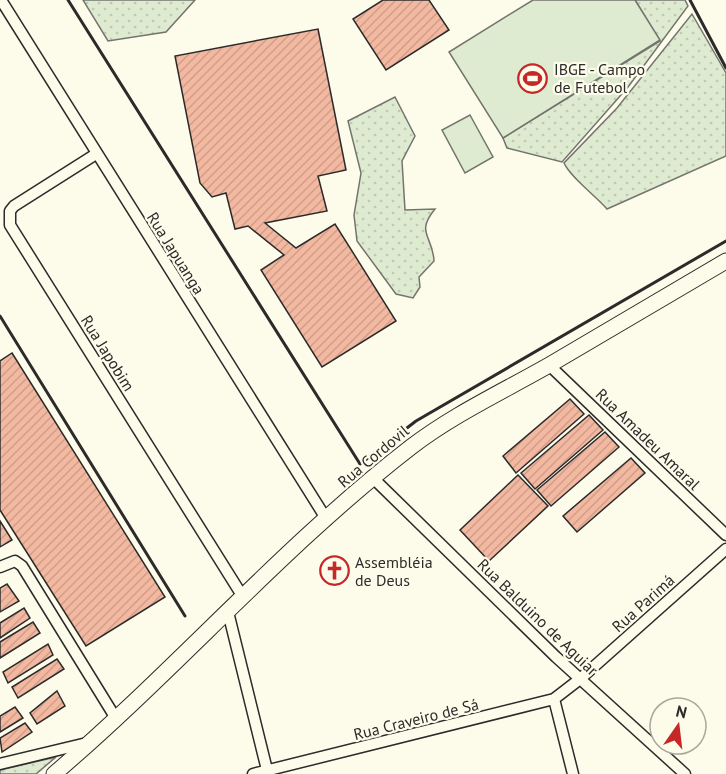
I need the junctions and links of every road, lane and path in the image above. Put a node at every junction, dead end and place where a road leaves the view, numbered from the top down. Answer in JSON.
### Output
{"nodes":[{"id":1,"x":1,"y":0,"type":"edge"},
{"id":2,"x":96,"y":154,"type":"junction"},
{"id":3,"x":726,"y":261,"type":"edge"},
{"id":4,"x":549,"y":365,"type":"junction"},
{"id":5,"x":373,"y":478,"type":"junction"},
{"id":6,"x":327,"y":520,"type":"junction"},
{"id":7,"x":726,"y":535,"type":"edge"},
{"id":8,"x":726,"y":549,"type":"edge"},
{"id":9,"x":0,"y":567,"type":"edge"},
{"id":10,"x":243,"y":597,"type":"junction"},
{"id":11,"x":228,"y":612,"type":"junction"},
{"id":12,"x":580,"y":679,"type":"junction"},
{"id":13,"x":554,"y":699,"type":"junction"},
{"id":14,"x":115,"y":717,"type":"junction"},
{"id":15,"x":91,"y":742,"type":"junction"},
{"id":16,"x":0,"y":764,"type":"edge"},
{"id":17,"x":268,"y":772,"type":"edge"},
{"id":18,"x":54,"y":774,"type":"edge"},
{"id":19,"x":253,"y":774,"type":"edge"},
{"id":20,"x":573,"y":774,"type":"edge"},
{"id":21,"x":685,"y":774,"type":"edge"}],
"edges":[{"from":1,"to":2,"type":"street","name":"Rua Japuanga"},
{"from":2,"to":6,"type":"street","name":"Rua Japuanga"},
{"from":2,"to":10,"type":"street","name":"Rua Japobim"},
{"from":3,"to":4,"type":"main road","name":"Rua Cordovil"},
{"from":4,"to":5,"type":"main road","name":"Rua Cordovil"},
{"from":4,"to":7,"type":"street","name":"Rua Amadeu Amaral"},
{"from":5,"to":6,"type":"main road","name":"Rua Cordovil"},
{"from":5,"to":12,"type":"street","name":"Rua Balduino de Aguiar"},
{"from":6,"to":10,"type":"main road","name":"Rua Cordovil"},
{"from":8,"to":12,"type":"street","name":"Rua Parimá"},
{"from":9,"to":14,"type":"street"},
{"from":10,"to":11,"type":"main road","name":"Rua Cordovil"},
{"from":11,"to":14,"type":"main road","name":"Rua Cordovil"},
{"from":11,"to":17,"type":"street"},
{"from":12,"to":13,"type":"street","name":"Rua Craveiro de Sá"},
{"from":12,"to":21,"type":"street","name":"Rua Balduino de Aguiar"},
{"from":13,"to":17,"type":"street","name":"Rua Craveiro de Sá"},
{"from":13,"to":20,"type":"street"},
{"from":14,"to":15,"type":"main road","name":"Rua Cordovil"},
{"from":15,"to":16,"type":"street"},
{"from":15,"to":18,"type":"main road","name":"Rua Cordovil"},
{"from":17,"to":19,"type":"street","name":"Rua Craveiro de Sá"}]}
